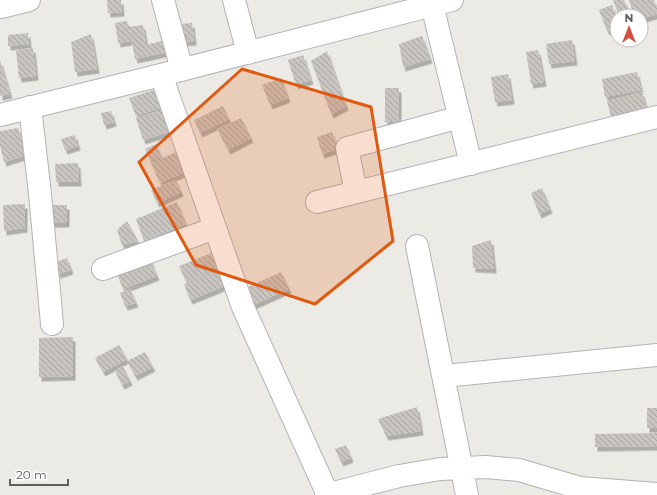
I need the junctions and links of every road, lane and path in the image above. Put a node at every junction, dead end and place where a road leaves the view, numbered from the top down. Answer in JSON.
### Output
{"nodes":[{"id":1,"x":29,"y":0,"type":"edge"},
{"id":2,"x":163,"y":0,"type":"edge"},
{"id":3,"x":234,"y":0,"type":"edge"},
{"id":4,"x":442,"y":2,"type":"edge"},
{"id":5,"x":1,"y":7,"type":"dead end"},
{"id":6,"x":248,"y":53,"type":"junction"},
{"id":7,"x":182,"y":70,"type":"junction"},
{"id":8,"x":160,"y":76,"type":"junction"},
{"id":9,"x":30,"y":107,"type":"junction"},
{"id":10,"x":0,"y":115,"type":"edge"},
{"id":11,"x":460,"y":117,"type":"junction"},
{"id":12,"x":657,"y":117,"type":"edge"},
{"id":13,"x":471,"y":164,"type":"junction"},
{"id":14,"x":356,"y":192,"type":"junction"},
{"id":15,"x":317,"y":202,"type":"dead end"},
{"id":16,"x":215,"y":228,"type":"junction"},
{"id":17,"x":418,"y":246,"type":"dead end"},
{"id":18,"x":103,"y":269,"type":"dead end"},
{"id":19,"x":52,"y":324,"type":"dead end"},
{"id":20,"x":657,"y":355,"type":"edge"},
{"id":21,"x":444,"y":376,"type":"junction"},
{"id":22,"x":462,"y":468,"type":"junction"},
{"id":23,"x":657,"y":494,"type":"edge"},
{"id":24,"x":327,"y":495,"type":"edge"},
{"id":25,"x":467,"y":495,"type":"edge"}],
"edges":[{"from":1,"to":5,"type":"street"},
{"from":2,"to":7,"type":"street"},
{"from":3,"to":6,"type":"street"},
{"from":4,"to":6,"type":"street"},
{"from":4,"to":11,"type":"street"},
{"from":6,"to":7,"type":"street"},
{"from":7,"to":8,"type":"street"},
{"from":8,"to":9,"type":"street"},
{"from":8,"to":16,"type":"street"},
{"from":9,"to":10,"type":"street"},
{"from":9,"to":19,"type":"street"},
{"from":11,"to":13,"type":"street"},
{"from":11,"to":14,"type":"street"},
{"from":12,"to":13,"type":"street"},
{"from":13,"to":14,"type":"street"},
{"from":14,"to":15,"type":"street"},
{"from":16,"to":18,"type":"street"},
{"from":16,"to":24,"type":"street"},
{"from":17,"to":21,"type":"street"},
{"from":20,"to":21,"type":"street"},
{"from":21,"to":22,"type":"street"},
{"from":22,"to":23,"type":"street"},
{"from":22,"to":24,"type":"street"},
{"from":22,"to":25,"type":"street"}]}
